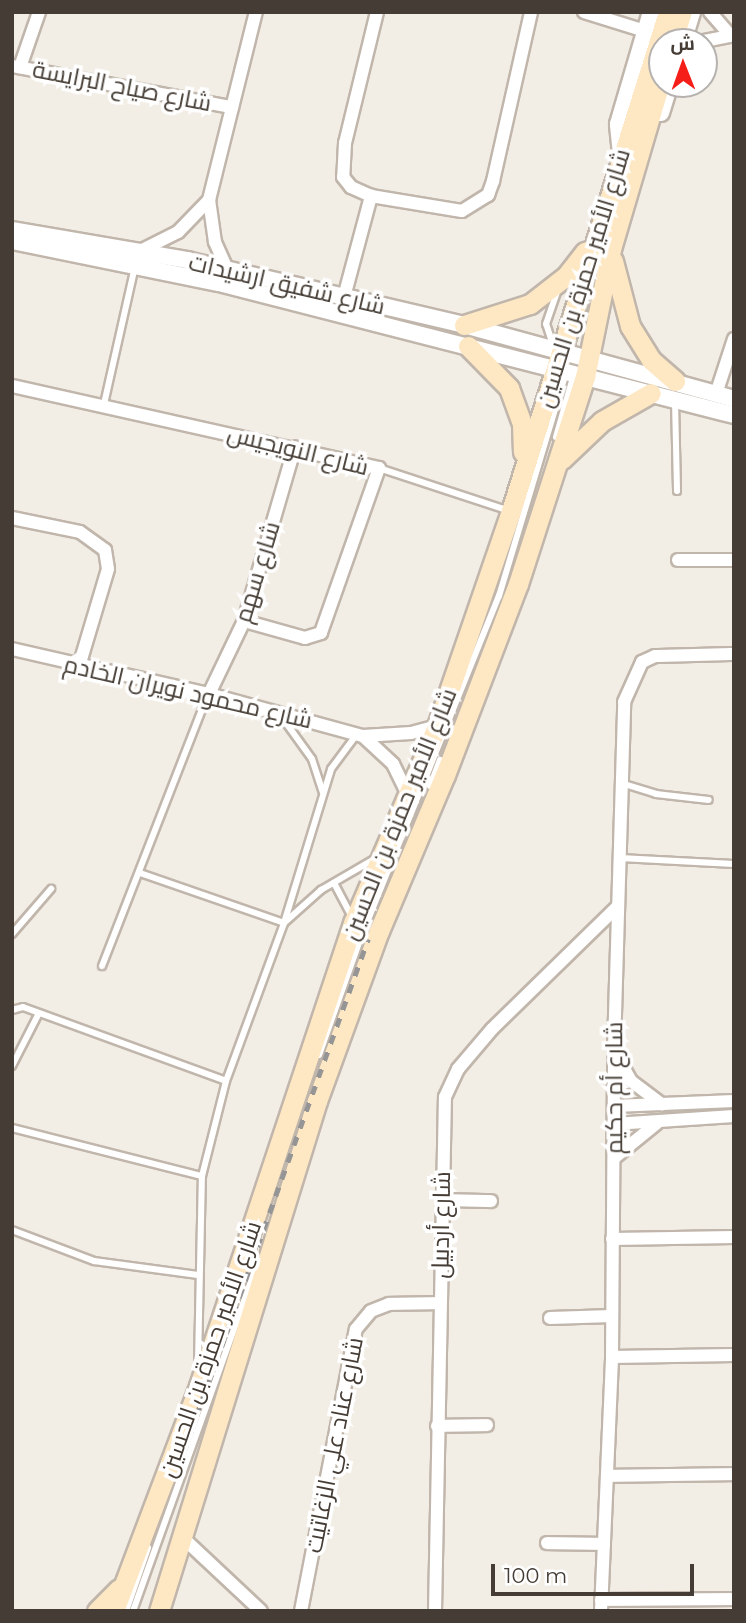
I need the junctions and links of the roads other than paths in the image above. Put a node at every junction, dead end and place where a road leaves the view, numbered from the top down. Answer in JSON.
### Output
{"nodes":[{"id":1,"x":39,"y":12,"type":"edge"},
{"id":2,"x":256,"y":12,"type":"edge"},
{"id":3,"x":377,"y":12,"type":"edge"},
{"id":4,"x":531,"y":12,"type":"edge"},
{"id":5,"x":584,"y":12,"type":"edge"},
{"id":6,"x":651,"y":12,"type":"edge"},
{"id":7,"x":668,"y":12,"type":"edge"},
{"id":8,"x":710,"y":12,"type":"edge"},
{"id":9,"x":645,"y":31,"type":"junction"},
{"id":10,"x":732,"y":35,"type":"edge"},
{"id":11,"x":16,"y":66,"type":"edge"},
{"id":12,"x":653,"y":98,"type":"edge"},
{"id":13,"x":665,"y":98,"type":"edge"},
{"id":14,"x":232,"y":107,"type":"junction"},
{"id":15,"x":629,"y":156,"type":"junction"},
{"id":16,"x":372,"y":196,"type":"junction"},
{"id":17,"x":209,"y":200,"type":"junction"},
{"id":18,"x":12,"y":230,"type":"edge"},
{"id":19,"x":12,"y":241,"type":"edge"},
{"id":20,"x":592,"y":243,"type":"junction"},
{"id":21,"x":611,"y":249,"type":"junction"},
{"id":22,"x":137,"y":258,"type":"junction"},
{"id":23,"x":227,"y":269,"type":"junction"},
{"id":24,"x":566,"y":276,"type":"junction"},
{"id":25,"x":344,"y":297,"type":"junction"},
{"id":26,"x":464,"y":324,"type":"junction"},
{"id":27,"x":734,"y":339,"type":"edge"},
{"id":28,"x":468,"y":346,"type":"junction"},
{"id":29,"x":571,"y":367,"type":"junction"},
{"id":30,"x":12,"y":386,"type":"edge"},
{"id":31,"x":675,"y":390,"type":"junction"},
{"id":32,"x":651,"y":393,"type":"junction"},
{"id":33,"x":716,"y":394,"type":"junction"},
{"id":34,"x":734,"y":399,"type":"edge"},
{"id":35,"x":104,"y":404,"type":"junction"},
{"id":36,"x":734,"y":415,"type":"edge"},
{"id":37,"x":295,"y":447,"type":"junction"},
{"id":38,"x":556,"y":466,"type":"junction"},
{"id":39,"x":379,"y":468,"type":"junction"},
{"id":40,"x":519,"y":480,"type":"junction"},
{"id":41,"x":677,"y":491,"type":"dead end"},
{"id":42,"x":511,"y":511,"type":"junction"},
{"id":43,"x":12,"y":518,"type":"edge"},
{"id":44,"x":678,"y":560,"type":"dead end"},
{"id":45,"x":734,"y":560,"type":"edge"},
{"id":46,"x":244,"y":621,"type":"junction"},
{"id":47,"x":12,"y":649,"type":"edge"},
{"id":48,"x":734,"y":653,"type":"edge"},
{"id":49,"x":79,"y":666,"type":"junction"},
{"id":50,"x":209,"y":694,"type":"junction"},
{"id":51,"x":278,"y":712,"type":"junction"},
{"id":52,"x":437,"y":726,"type":"junction"},
{"id":53,"x":360,"y":735,"type":"junction"},
{"id":54,"x":621,"y":783,"type":"junction"},
{"id":55,"x":324,"y":793,"type":"junction"},
{"id":56,"x":408,"y":795,"type":"junction"},
{"id":57,"x":709,"y":800,"type":"dead end"},
{"id":58,"x":384,"y":852,"type":"junction"},
{"id":59,"x":619,"y":858,"type":"junction"},
{"id":60,"x":734,"y":864,"type":"edge"},
{"id":61,"x":140,"y":873,"type":"junction"},
{"id":62,"x":334,"y":883,"type":"junction"},
{"id":63,"x":51,"y":890,"type":"dead end"},
{"id":64,"x":617,"y":907,"type":"junction"},
{"id":65,"x":354,"y":920,"type":"junction"},
{"id":66,"x":285,"y":923,"type":"junction"},
{"id":67,"x":13,"y":931,"type":"edge"},
{"id":68,"x":102,"y":966,"type":"dead end"},
{"id":69,"x":12,"y":1010,"type":"edge"},
{"id":70,"x":38,"y":1013,"type":"junction"},
{"id":71,"x":614,"y":1048,"type":"junction"},
{"id":72,"x":13,"y":1062,"type":"edge"},
{"id":73,"x":226,"y":1081,"type":"junction"},
{"id":74,"x":734,"y":1101,"type":"edge"},
{"id":75,"x":662,"y":1104,"type":"junction"},
{"id":76,"x":614,"y":1106,"type":"junction"},
{"id":77,"x":734,"y":1116,"type":"edge"},
{"id":78,"x":657,"y":1122,"type":"junction"},
{"id":79,"x":614,"y":1124,"type":"junction"},
{"id":80,"x":12,"y":1128,"type":"edge"},
{"id":81,"x":614,"y":1158,"type":"junction"},
{"id":82,"x":202,"y":1176,"type":"junction"},
{"id":83,"x":443,"y":1200,"type":"junction"},
{"id":84,"x":491,"y":1201,"type":"dead end"},
{"id":85,"x":12,"y":1230,"type":"edge"},
{"id":86,"x":734,"y":1237,"type":"edge"},
{"id":87,"x":612,"y":1239,"type":"junction"},
{"id":88,"x":198,"y":1275,"type":"junction"},
{"id":89,"x":439,"y":1303,"type":"junction"},
{"id":90,"x":612,"y":1316,"type":"junction"},
{"id":91,"x":550,"y":1318,"type":"dead end"},
{"id":92,"x":734,"y":1355,"type":"edge"},
{"id":93,"x":612,"y":1357,"type":"junction"},
{"id":94,"x":199,"y":1386,"type":"junction"},
{"id":95,"x":487,"y":1425,"type":"dead end"},
{"id":96,"x":437,"y":1426,"type":"junction"},
{"id":97,"x":734,"y":1474,"type":"edge"},
{"id":98,"x":607,"y":1476,"type":"junction"},
{"id":99,"x":183,"y":1537,"type":"junction"},
{"id":100,"x":547,"y":1543,"type":"dead end"},
{"id":101,"x":604,"y":1544,"type":"junction"},
{"id":102,"x":125,"y":1584,"type":"junction"},
{"id":103,"x":734,"y":1599,"type":"edge"},
{"id":104,"x":601,"y":1605,"type":"edge"},
{"id":105,"x":97,"y":1611,"type":"edge"},
{"id":106,"x":114,"y":1611,"type":"edge"},
{"id":107,"x":126,"y":1611,"type":"edge"},
{"id":108,"x":133,"y":1611,"type":"edge"},
{"id":109,"x":159,"y":1611,"type":"edge"},
{"id":110,"x":261,"y":1611,"type":"edge"},
{"id":111,"x":301,"y":1611,"type":"edge"},
{"id":112,"x":435,"y":1611,"type":"edge"}],
"edges":[{"from":1,"to":11,"type":"street"},
{"from":2,"to":14,"type":"street"},
{"from":3,"to":16,"type":"street"},
{"from":4,"to":16,"type":"street"},
{"from":5,"to":9,"type":"street"},
{"from":6,"to":9,"type":"street"},
{"from":7,"to":15,"type":"main road","name":"شارع الأمير حمزة بن الحسين"},
{"from":8,"to":10,"type":"street"},
{"from":9,"to":15,"type":"street"},
{"from":11,"to":14,"type":"street","name":"شارع صياح البرايسة"},
{"from":12,"to":15,"type":"main road","name":"شارع الأمير حمزة بن الحسين"},
{"from":13,"to":15,"type":"street"},
{"from":14,"to":17,"type":"street"},
{"from":15,"to":20,"type":"main road","name":"شارع الأمير حمزة بن الحسين"},
{"from":15,"to":21,"type":"main road","name":"شارع الأمير حمزة بن الحسين"},
{"from":16,"to":25,"type":"street"},
{"from":17,"to":22,"type":"street"},
{"from":17,"to":23,"type":"street"},
{"from":18,"to":22,"type":"street","name":"شارع شفيق ارشيدات"},
{"from":19,"to":22,"type":"street","name":"شارع شفيق ارشيدات"},
{"from":20,"to":24,"type":"main road"},
{"from":20,"to":29,"type":"main road","name":"شارع الأمير حمزة بن الحسين"},
{"from":21,"to":29,"type":"main road","name":"شارع الأمير حمزة بن الحسين"},
{"from":21,"to":31,"type":"main road"},
{"from":22,"to":23,"type":"street","name":"شارع شفيق ارشيدات"},
{"from":22,"to":28,"type":"street","name":"شارع شفيق ارشيدات"},
{"from":22,"to":35,"type":"lane"},
{"from":23,"to":25,"type":"street","name":"شارع شفيق ارشيدات"},
{"from":24,"to":26,"type":"main road"},
{"from":24,"to":29,"type":"lane"},
{"from":25,"to":26,"type":"street","name":"شارع شفيق ارشيدات"},
{"from":26,"to":29,"type":"street","name":"شارع شفيق ارشيدات"},
{"from":27,"to":33,"type":"street"},
{"from":28,"to":29,"type":"street","name":"شارع شفيق ارشيدات"},
{"from":28,"to":40,"type":"main road"},
{"from":29,"to":31,"type":"street"},
{"from":29,"to":32,"type":"street"},
{"from":29,"to":38,"type":"main road","name":"شارع الأمير حمزة بن الحسين"},
{"from":29,"to":40,"type":"main road","name":"شارع الأمير حمزة بن الحسين"},
{"from":29,"to":107,"type":"lane"},
{"from":29,"to":108,"type":"lane"},
{"from":30,"to":35,"type":"street","name":"شارع النويجيس"},
{"from":31,"to":32,"type":"street"},
{"from":31,"to":33,"type":"street"},
{"from":31,"to":36,"type":"street"},
{"from":31,"to":41,"type":"lane"},
{"from":32,"to":38,"type":"main road"},
{"from":33,"to":34,"type":"street"},
{"from":35,"to":37,"type":"street","name":"شارع النويجيس"},
{"from":37,"to":39,"type":"street","name":"شارع النويجيس"},
{"from":37,"to":46,"type":"street","name":"شارع سهم"},
{"from":38,"to":99,"type":"main road","name":"شارع الأمير حمزة بن الحسين"},
{"from":39,"to":42,"type":"lane"},
{"from":39,"to":46,"type":"street","name":"شارع النويجيس"},
{"from":40,"to":42,"type":"main road","name":"شارع الأمير حمزة بن الحسين"},
{"from":42,"to":52,"type":"main road","name":"شارع الأمير حمزة بن الحسين"},
{"from":43,"to":49,"type":"street"},
{"from":44,"to":45,"type":"street"},
{"from":46,"to":50,"type":"street","name":"شارع سهم"},
{"from":47,"to":49,"type":"street","name":"شارع محمود نويران الخادم"},
{"from":48,"to":54,"type":"street","name":"شارع أم حكيم"},
{"from":49,"to":50,"type":"street","name":"شارع محمود نويران الخادم"},
{"from":50,"to":51,"type":"street","name":"شارع محمود نويران الخادم"},
{"from":50,"to":61,"type":"lane"},
{"from":51,"to":53,"type":"street","name":"شارع محمود نويران الخادم"},
{"from":51,"to":55,"type":"lane"},
{"from":52,"to":53,"type":"street","name":"شارع محمود نويران الخادم"},
{"from":52,"to":56,"type":"main road","name":"شارع الأمير حمزة بن الحسين"},
{"from":53,"to":55,"type":"lane"},
{"from":53,"to":56,"type":"street","name":"شارع محمود نويران الخادم"},
{"from":54,"to":57,"type":"lane"},
{"from":54,"to":59,"type":"street","name":"شارع أم حكيم"},
{"from":55,"to":66,"type":"lane"},
{"from":56,"to":58,"type":"main road","name":"شارع الأمير حمزة بن الحسين"},
{"from":58,"to":62,"type":"lane"},
{"from":58,"to":65,"type":"main road","name":"شارع الأمير حمزة بن الحسين"},
{"from":59,"to":60,"type":"lane"},
{"from":59,"to":64,"type":"street","name":"شارع أم حكيم"},
{"from":61,"to":66,"type":"lane"},
{"from":61,"to":68,"type":"lane"},
{"from":62,"to":65,"type":"lane"},
{"from":62,"to":66,"type":"lane"},
{"from":63,"to":67,"type":"lane"},
{"from":64,"to":71,"type":"street","name":"شارع أم حكيم"},
{"from":64,"to":83,"type":"street","name":"شارع أردبيل"},
{"from":65,"to":94,"type":"main road","name":"شارع الأمير حمزة بن الحسين"},
{"from":66,"to":73,"type":"lane"},
{"from":69,"to":70,"type":"lane"},
{"from":70,"to":72,"type":"lane"},
{"from":70,"to":73,"type":"lane"},
{"from":71,"to":75,"type":"street"},
{"from":71,"to":76,"type":"street","name":"شارع أم حكيم"},
{"from":73,"to":82,"type":"lane"},
{"from":74,"to":75,"type":"street"},
{"from":75,"to":76,"type":"street"},
{"from":76,"to":79,"type":"street","name":"شارع أم حكيم"},
{"from":77,"to":78,"type":"street"},
{"from":78,"to":79,"type":"street"},
{"from":78,"to":81,"type":"street"},
{"from":79,"to":81,"type":"street","name":"شارع أم حكيم"},
{"from":80,"to":82,"type":"lane"},
{"from":81,"to":87,"type":"street","name":"شارع أم حكيم"},
{"from":82,"to":88,"type":"lane"},
{"from":83,"to":84,"type":"street"},
{"from":83,"to":89,"type":"street","name":"شارع أردبيل"},
{"from":85,"to":88,"type":"lane"},
{"from":86,"to":87,"type":"street"},
{"from":87,"to":90,"type":"street","name":"شارع أم حكيم"},
{"from":88,"to":94,"type":"lane"},
{"from":89,"to":96,"type":"street","name":"شارع أردبيل"},
{"from":89,"to":111,"type":"street","name":"شارع عناد علي الزغاتيت"},
{"from":90,"to":91,"type":"street"},
{"from":90,"to":93,"type":"street","name":"شارع أم حكيم"},
{"from":92,"to":93,"type":"street"},
{"from":93,"to":98,"type":"street","name":"شارع أم حكيم"},
{"from":94,"to":102,"type":"main road","name":"شارع الأمير حمزة بن الحسين"},
{"from":95,"to":96,"type":"street"},
{"from":96,"to":112,"type":"street","name":"شارع أردبيل"},
{"from":97,"to":98,"type":"street"},
{"from":98,"to":101,"type":"street","name":"شارع أم حكيم"},
{"from":99,"to":109,"type":"main road","name":"شارع الأمير حمزة بن الحسين"},
{"from":99,"to":110,"type":"street"},
{"from":100,"to":101,"type":"street"},
{"from":101,"to":104,"type":"street","name":"شارع أم حكيم"},
{"from":102,"to":105,"type":"main road"},
{"from":102,"to":106,"type":"main road","name":"شارع الأمير حمزة بن الحسين"},
{"from":103,"to":104,"type":"street"}]}
